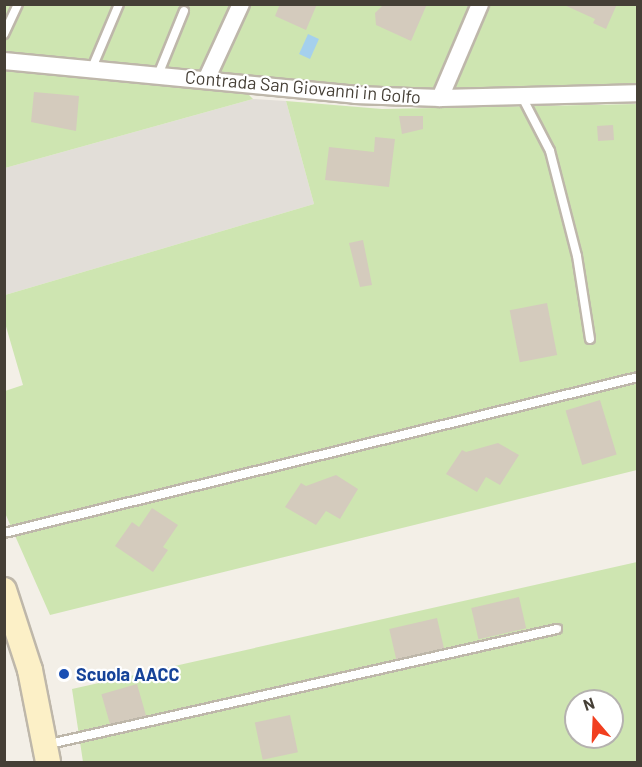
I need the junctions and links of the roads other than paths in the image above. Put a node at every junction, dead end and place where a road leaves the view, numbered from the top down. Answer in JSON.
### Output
{"nodes":[{"id":1,"x":18,"y":4,"type":"edge"},
{"id":2,"x":119,"y":4,"type":"edge"},
{"id":3,"x":241,"y":4,"type":"edge"},
{"id":4,"x":480,"y":4,"type":"edge"},
{"id":5,"x":184,"y":11,"type":"dead end"},
{"id":6,"x":4,"y":34,"type":"edge"},
{"id":7,"x":4,"y":61,"type":"edge"},
{"id":8,"x":92,"y":68,"type":"junction"},
{"id":9,"x":158,"y":75,"type":"junction"},
{"id":10,"x":206,"y":80,"type":"junction"},
{"id":11,"x":638,"y":93,"type":"edge"},
{"id":12,"x":521,"y":95,"type":"junction"},
{"id":13,"x":440,"y":98,"type":"junction"},
{"id":14,"x":590,"y":339,"type":"dead end"},
{"id":15,"x":638,"y":377,"type":"edge"},
{"id":16,"x":4,"y":533,"type":"edge"},
{"id":17,"x":4,"y":590,"type":"edge"},
{"id":18,"x":557,"y":629,"type":"dead end"},
{"id":19,"x":47,"y":754,"type":"edge"}],
"edges":[{"from":1,"to":6,"type":"lane"},
{"from":2,"to":8,"type":"lane"},
{"from":3,"to":10,"type":"street"},
{"from":4,"to":13,"type":"street"},
{"from":5,"to":9,"type":"lane"},
{"from":7,"to":8,"type":"street","name":"Contrada San Giovanni in Golfo"},
{"from":8,"to":9,"type":"street","name":"Contrada San Giovanni in Golfo"},
{"from":9,"to":10,"type":"street","name":"Contrada San Giovanni in Golfo"},
{"from":10,"to":13,"type":"street","name":"Contrada San Giovanni in Golfo"},
{"from":11,"to":12,"type":"street","name":"Contrada San Giovanni in Golfo"},
{"from":12,"to":13,"type":"street","name":"Contrada San Giovanni in Golfo"},
{"from":12,"to":14,"type":"lane"},
{"from":15,"to":16,"type":"lane"},
{"from":17,"to":19,"type":"main road"},
{"from":18,"to":19,"type":"lane"}]}
